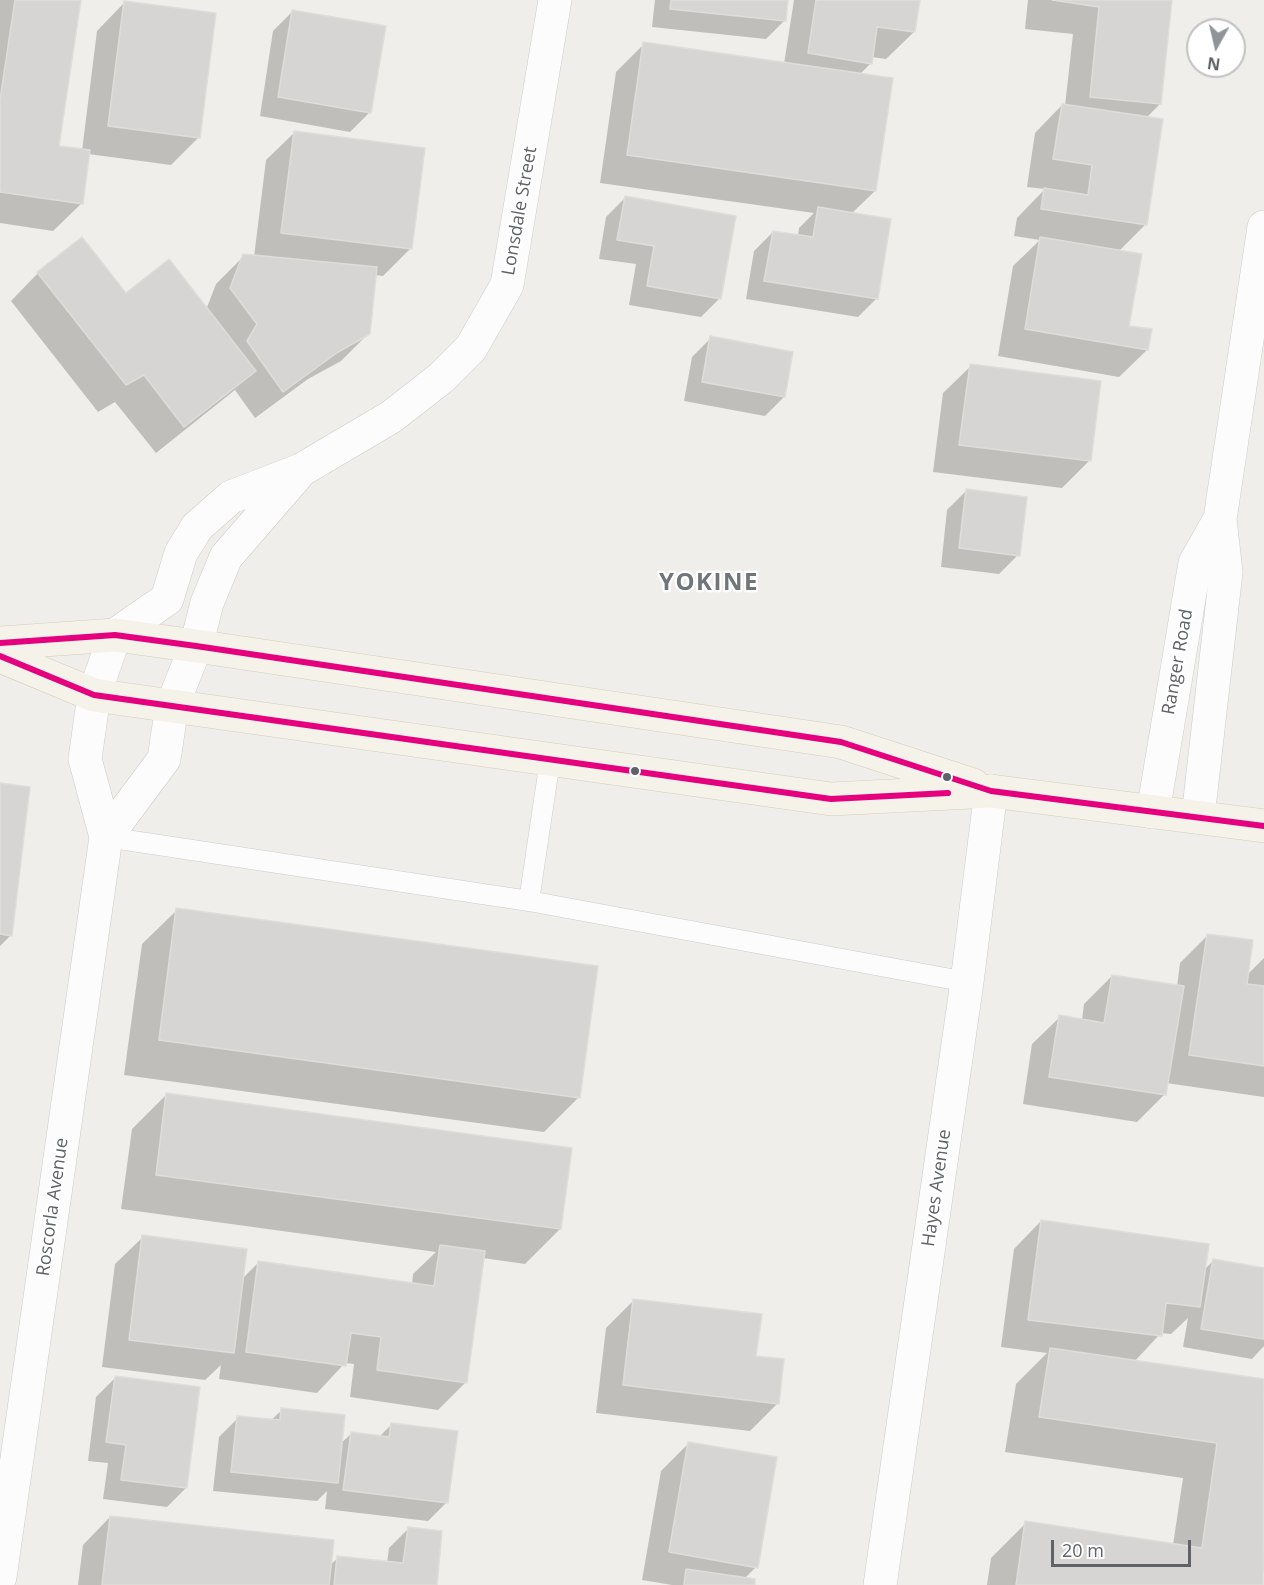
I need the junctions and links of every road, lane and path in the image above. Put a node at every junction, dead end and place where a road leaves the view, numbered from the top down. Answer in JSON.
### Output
{"nodes":[{"id":1,"x":555,"y":0,"type":"edge"},
{"id":2,"x":1264,"y":227,"type":"edge"},
{"id":3,"x":301,"y":470,"type":"junction"},
{"id":4,"x":1220,"y":519,"type":"junction"},
{"id":5,"x":115,"y":635,"type":"junction"},
{"id":6,"x":0,"y":643,"type":"edge"},
{"id":7,"x":196,"y":646,"type":"junction"},
{"id":8,"x":0,"y":656,"type":"edge"},
{"id":9,"x":94,"y":695,"type":"junction"},
{"id":10,"x":172,"y":706,"type":"junction"},
{"id":11,"x":550,"y":760,"type":"junction"},
{"id":12,"x":991,"y":791,"type":"junction"},
{"id":13,"x":1153,"y":812,"type":"junction"},
{"id":14,"x":1198,"y":817,"type":"junction"},
{"id":15,"x":1264,"y":826,"type":"edge"},
{"id":16,"x":106,"y":837,"type":"junction"},
{"id":17,"x":529,"y":902,"type":"junction"},
{"id":18,"x":967,"y":982,"type":"junction"},
{"id":19,"x":0,"y":1577,"type":"edge"},
{"id":20,"x":880,"y":1585,"type":"edge"}],
"edges":[{"from":1,"to":3,"type":"street","name":"Lonsdale Street"},
{"from":2,"to":4,"type":"street","name":"Ranger Road"},
{"from":3,"to":5,"type":"street","name":"Lonsdale Street"},
{"from":3,"to":7,"type":"street","name":"Lonsdale Street"},
{"from":4,"to":13,"type":"street","name":"Ranger Road"},
{"from":4,"to":14,"type":"street","name":"Ranger Road"},
{"from":5,"to":6,"type":"main road"},
{"from":5,"to":7,"type":"main road"},
{"from":5,"to":9,"type":"street","name":"Roscorla Avenue"},
{"from":7,"to":10,"type":"street","name":"Roscorla Avenue"},
{"from":7,"to":12,"type":"main road"},
{"from":8,"to":9,"type":"main road"},
{"from":9,"to":10,"type":"main road"},
{"from":9,"to":16,"type":"street","name":"Roscorla Avenue"},
{"from":10,"to":11,"type":"main road"},
{"from":10,"to":16,"type":"street","name":"Roscorla Avenue"},
{"from":11,"to":12,"type":"main road"},
{"from":11,"to":17,"type":"lane"},
{"from":12,"to":13,"type":"main road"},
{"from":12,"to":18,"type":"street","name":"Hayes Avenue"},
{"from":13,"to":14,"type":"main road"},
{"from":14,"to":15,"type":"main road"},
{"from":16,"to":17,"type":"lane"},
{"from":16,"to":19,"type":"street","name":"Roscorla Avenue"},
{"from":17,"to":18,"type":"lane"},
{"from":18,"to":20,"type":"street","name":"Hayes Avenue"}]}
